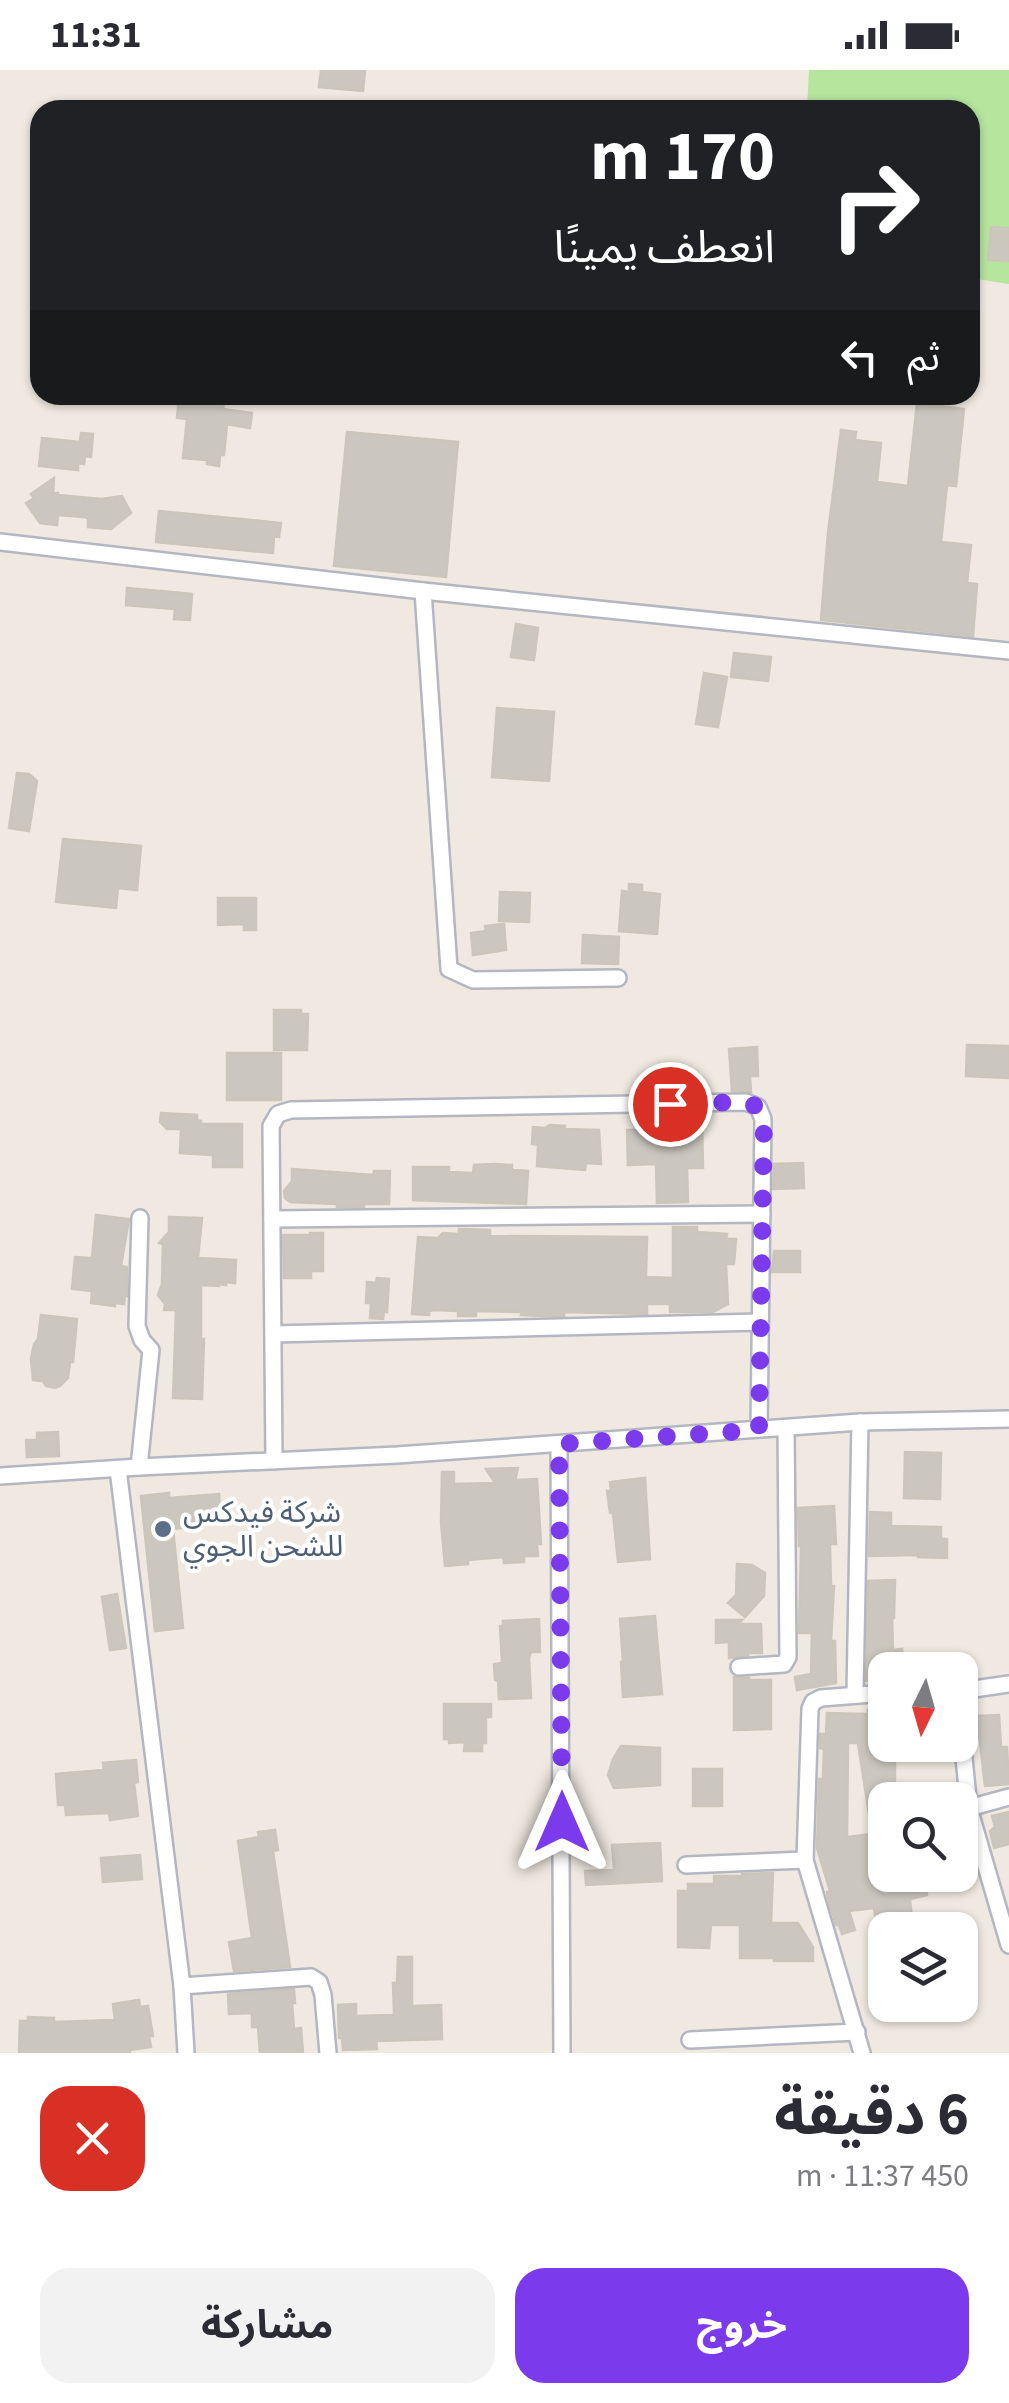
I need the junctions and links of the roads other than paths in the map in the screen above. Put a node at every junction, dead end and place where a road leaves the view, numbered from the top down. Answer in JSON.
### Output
{"nodes":[{"id":1,"x":0,"y":542,"type":"edge"},
{"id":2,"x":422,"y":591,"type":"junction"},
{"id":3,"x":1009,"y":652,"type":"edge"},
{"id":4,"x":618,"y":978,"type":"dead end"},
{"id":5,"x":762,"y":1214,"type":"junction"},
{"id":6,"x":140,"y":1218,"type":"dead end"},
{"id":7,"x":272,"y":1219,"type":"junction"},
{"id":8,"x":760,"y":1322,"type":"junction"},
{"id":9,"x":272,"y":1334,"type":"junction"},
{"id":10,"x":1009,"y":1419,"type":"edge"},
{"id":11,"x":860,"y":1422,"type":"junction"},
{"id":12,"x":786,"y":1428,"type":"junction"},
{"id":13,"x":759,"y":1430,"type":"junction"},
{"id":14,"x":559,"y":1444,"type":"junction"},
{"id":15,"x":274,"y":1461,"type":"junction"},
{"id":16,"x":140,"y":1467,"type":"junction"},
{"id":17,"x":118,"y":1469,"type":"junction"},
{"id":18,"x":0,"y":1476,"type":"edge"},
{"id":19,"x":739,"y":1667,"type":"dead end"},
{"id":20,"x":1009,"y":1684,"type":"edge"},
{"id":21,"x":978,"y":1688,"type":"edge"},
{"id":22,"x":855,"y":1694,"type":"junction"},
{"id":23,"x":868,"y":1694,"type":"edge"},
{"id":24,"x":1009,"y":1797,"type":"edge"},
{"id":25,"x":978,"y":1806,"type":"edge"},
{"id":26,"x":978,"y":1836,"type":"edge"},
{"id":27,"x":805,"y":1860,"type":"junction"},
{"id":28,"x":686,"y":1865,"type":"dead end"},
{"id":29,"x":1009,"y":1945,"type":"edge"},
{"id":30,"x":182,"y":1986,"type":"junction"},
{"id":31,"x":857,"y":2032,"type":"junction"},
{"id":32,"x":690,"y":2040,"type":"dead end"},
{"id":33,"x":186,"y":2053,"type":"edge"},
{"id":34,"x":328,"y":2053,"type":"edge"},
{"id":35,"x":562,"y":2053,"type":"edge"},
{"id":36,"x":862,"y":2053,"type":"edge"}],
"edges":[{"from":1,"to":2,"type":"street"},
{"from":2,"to":3,"type":"street"},
{"from":2,"to":4,"type":"street"},
{"from":5,"to":7,"type":"street"},
{"from":5,"to":7,"type":"street"},
{"from":5,"to":8,"type":"street"},
{"from":6,"to":16,"type":"street"},
{"from":7,"to":9,"type":"street"},
{"from":8,"to":9,"type":"street"},
{"from":8,"to":13,"type":"street"},
{"from":9,"to":15,"type":"street"},
{"from":10,"to":11,"type":"street"},
{"from":11,"to":12,"type":"street"},
{"from":11,"to":22,"type":"street"},
{"from":12,"to":13,"type":"street"},
{"from":12,"to":19,"type":"street"},
{"from":13,"to":14,"type":"street"},
{"from":14,"to":15,"type":"street"},
{"from":14,"to":35,"type":"street"},
{"from":15,"to":16,"type":"street"},
{"from":16,"to":17,"type":"street"},
{"from":17,"to":18,"type":"street"},
{"from":17,"to":30,"type":"street"},
{"from":20,"to":21,"type":"street"},
{"from":22,"to":23,"type":"street"},
{"from":22,"to":27,"type":"street"},
{"from":24,"to":25,"type":"street"},
{"from":26,"to":29,"type":"street"},
{"from":27,"to":28,"type":"street"},
{"from":27,"to":31,"type":"street"},
{"from":30,"to":33,"type":"street"},
{"from":30,"to":34,"type":"street"},
{"from":31,"to":32,"type":"street"},
{"from":31,"to":36,"type":"street"}]}
